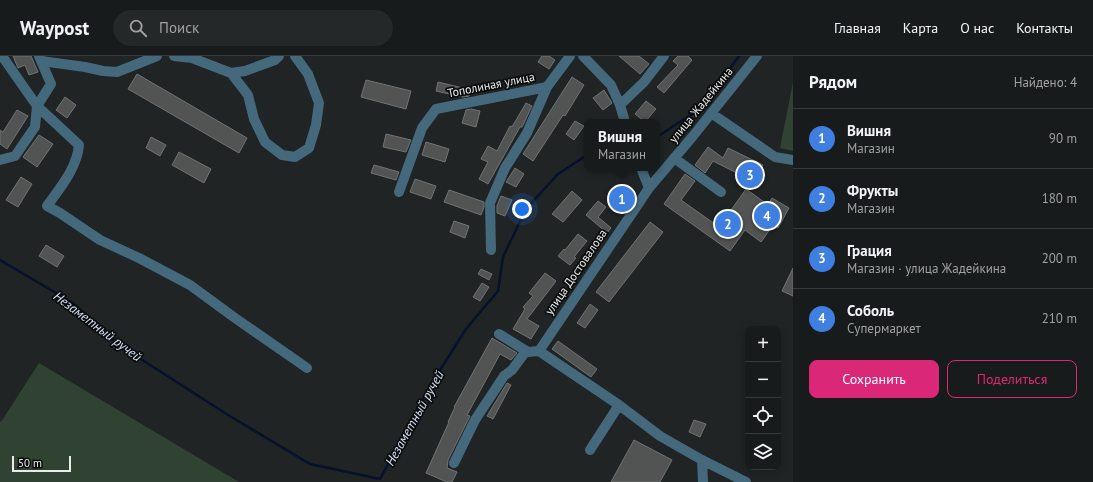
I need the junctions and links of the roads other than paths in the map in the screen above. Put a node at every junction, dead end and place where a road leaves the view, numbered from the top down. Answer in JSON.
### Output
{"nodes":[{"id":1,"x":2,"y":56,"type":"edge"},
{"id":2,"x":157,"y":56,"type":"edge"},
{"id":3,"x":174,"y":56,"type":"edge"},
{"id":4,"x":279,"y":56,"type":"edge"},
{"id":5,"x":295,"y":56,"type":"edge"},
{"id":6,"x":570,"y":56,"type":"edge"},
{"id":7,"x":583,"y":56,"type":"edge"},
{"id":8,"x":664,"y":56,"type":"edge"},
{"id":9,"x":757,"y":56,"type":"edge"},
{"id":10,"x":40,"y":58,"type":"edge"},
{"id":11,"x":231,"y":73,"type":"junction"},
{"id":12,"x":546,"y":87,"type":"junction"},
{"id":13,"x":620,"y":105,"type":"junction"},
{"id":14,"x":37,"y":106,"type":"junction"},
{"id":15,"x":711,"y":113,"type":"junction"},
{"id":16,"x":624,"y":119,"type":"edge"},
{"id":17,"x":674,"y":158,"type":"junction"},
{"id":18,"x":0,"y":160,"type":"edge"},
{"id":19,"x":793,"y":160,"type":"edge"},
{"id":20,"x":642,"y":171,"type":"edge"},
{"id":21,"x":649,"y":188,"type":"junction"},
{"id":22,"x":399,"y":192,"type":"dead end"},
{"id":23,"x":720,"y":192,"type":"dead end"},
{"id":24,"x":491,"y":250,"type":"dead end"},
{"id":25,"x":499,"y":334,"type":"dead end"},
{"id":26,"x":539,"y":350,"type":"junction"},
{"id":27,"x":526,"y":351,"type":"junction"},
{"id":28,"x":307,"y":368,"type":"dead end"},
{"id":29,"x":619,"y":405,"type":"junction"},
{"id":30,"x":590,"y":450,"type":"dead end"},
{"id":31,"x":702,"y":460,"type":"junction"},
{"id":32,"x":454,"y":463,"type":"dead end"},
{"id":33,"x":704,"y":482,"type":"edge"},
{"id":34,"x":746,"y":482,"type":"edge"}],
"edges":[{"from":1,"to":14,"type":"street"},
{"from":2,"to":10,"type":"street"},
{"from":3,"to":11,"type":"street"},
{"from":4,"to":11,"type":"street"},
{"from":5,"to":11,"type":"street"},
{"from":6,"to":12,"type":"street","name":"Тополиная улица"},
{"from":7,"to":13,"type":"street"},
{"from":8,"to":13,"type":"street"},
{"from":9,"to":15,"type":"street","name":"улица Жадейкина"},
{"from":10,"to":14,"type":"street"},
{"from":12,"to":22,"type":"street","name":"Тополиная улица"},
{"from":12,"to":24,"type":"street","name":"Тополиная улица"},
{"from":13,"to":16,"type":"street"},
{"from":14,"to":18,"type":"street"},
{"from":14,"to":28,"type":"street"},
{"from":15,"to":17,"type":"street","name":"улица Жадейкина"},
{"from":15,"to":19,"type":"street"},
{"from":17,"to":21,"type":"street","name":"улица Жадейкина"},
{"from":17,"to":23,"type":"street"},
{"from":20,"to":21,"type":"street"},
{"from":21,"to":26,"type":"street","name":"улица Достовалова"},
{"from":25,"to":27,"type":"street"},
{"from":26,"to":27,"type":"street"},
{"from":26,"to":29,"type":"street"},
{"from":27,"to":32,"type":"street"},
{"from":29,"to":30,"type":"street"},
{"from":29,"to":31,"type":"street"},
{"from":31,"to":33,"type":"street"},
{"from":31,"to":34,"type":"street"}]}
